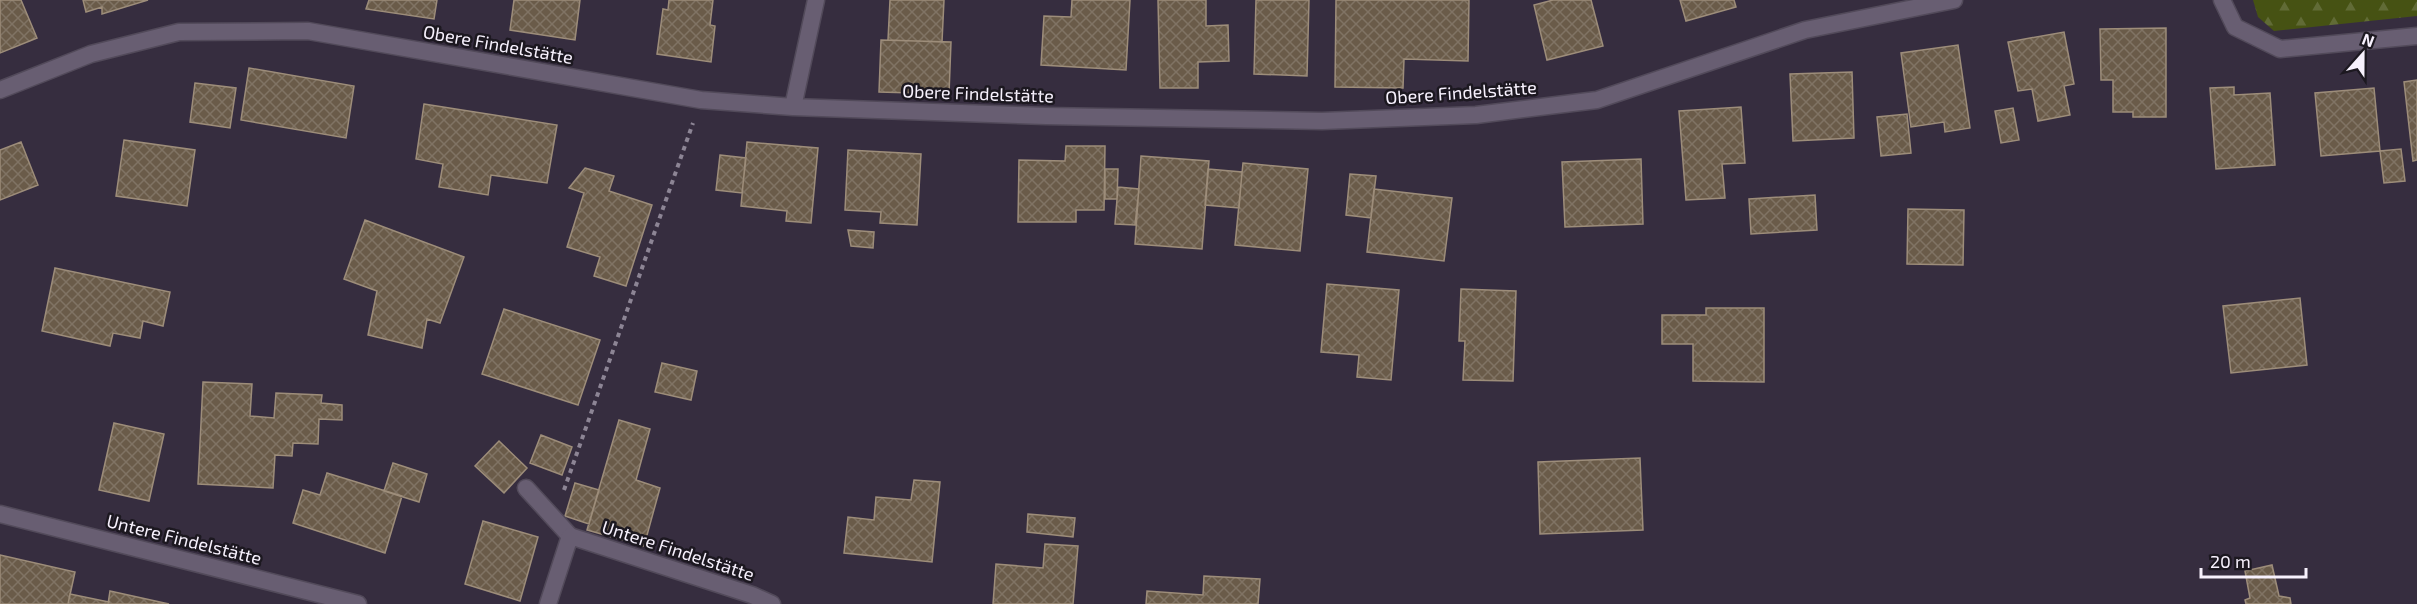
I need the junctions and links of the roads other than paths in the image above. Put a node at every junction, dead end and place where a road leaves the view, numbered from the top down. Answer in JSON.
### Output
{"nodes":[{"id":1,"x":816,"y":0,"type":"edge"},
{"id":2,"x":1954,"y":0,"type":"edge"},
{"id":3,"x":2222,"y":0,"type":"edge"},
{"id":4,"x":2417,"y":36,"type":"edge"},
{"id":5,"x":0,"y":90,"type":"edge"},
{"id":6,"x":793,"y":107,"type":"junction"},
{"id":7,"x":526,"y":488,"type":"dead end"},
{"id":8,"x":0,"y":514,"type":"edge"},
{"id":9,"x":570,"y":536,"type":"junction"},
{"id":10,"x":358,"y":604,"type":"edge"},
{"id":11,"x":548,"y":604,"type":"edge"},
{"id":12,"x":772,"y":604,"type":"edge"}],
"edges":[{"from":1,"to":6,"type":"street"},
{"from":2,"to":6,"type":"street","name":"Obere Findelstätte"},
{"from":3,"to":4,"type":"street"},
{"from":5,"to":6,"type":"street","name":"Obere Findelstätte"},
{"from":7,"to":9,"type":"street"},
{"from":8,"to":10,"type":"street","name":"Untere Findelstätte"},
{"from":9,"to":11,"type":"street"},
{"from":9,"to":12,"type":"street","name":"Untere Findelstätte"}]}
